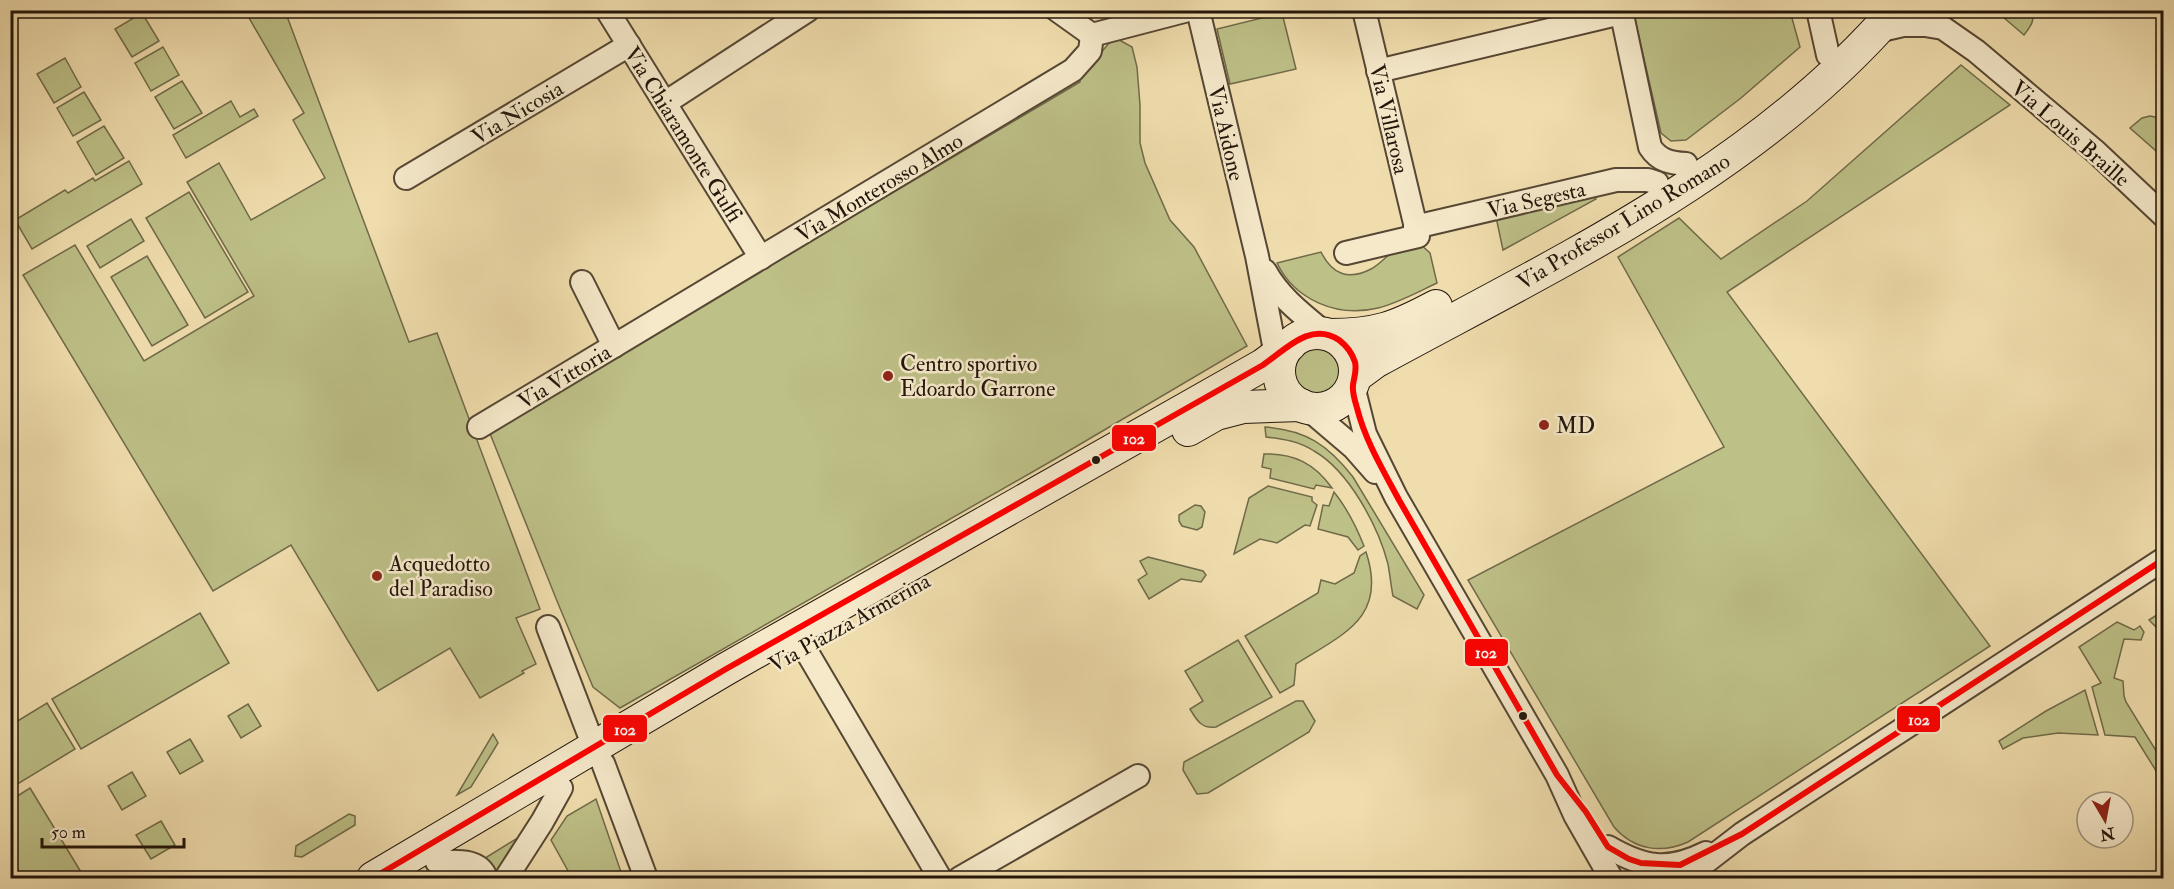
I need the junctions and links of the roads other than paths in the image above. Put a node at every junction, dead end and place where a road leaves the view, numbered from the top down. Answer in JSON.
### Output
{"nodes":[{"id":1,"x":607,"y":10,"type":"edge"},
{"id":2,"x":808,"y":10,"type":"edge"},
{"id":3,"x":1057,"y":10,"type":"edge"},
{"id":4,"x":1188,"y":10,"type":"edge"},
{"id":5,"x":1198,"y":10,"type":"edge"},
{"id":6,"x":1364,"y":10,"type":"edge"},
{"id":7,"x":1818,"y":10,"type":"edge"},
{"id":8,"x":1940,"y":10,"type":"edge"},
{"id":9,"x":1621,"y":12,"type":"edge"},
{"id":10,"x":1881,"y":17,"type":"edge"},
{"id":11,"x":1092,"y":35,"type":"junction"},
{"id":12,"x":628,"y":45,"type":"junction"},
{"id":13,"x":1976,"y":51,"type":"junction"},
{"id":14,"x":1828,"y":55,"type":"junction"},
{"id":15,"x":1378,"y":71,"type":"junction"},
{"id":16,"x":665,"y":102,"type":"junction"},
{"id":17,"x":1686,"y":164,"type":"junction"},
{"id":18,"x":406,"y":178,"type":"dead end"},
{"id":19,"x":1656,"y":183,"type":"junction"},
{"id":20,"x":2163,"y":216,"type":"edge"},
{"id":21,"x":1415,"y":227,"type":"junction"},
{"id":22,"x":1346,"y":253,"type":"dead end"},
{"id":23,"x":1257,"y":256,"type":"junction"},
{"id":24,"x":761,"y":258,"type":"junction"},
{"id":25,"x":582,"y":282,"type":"dead end"},
{"id":26,"x":649,"y":325,"type":"joint"},
{"id":27,"x":1328,"y":334,"type":"junction"},
{"id":28,"x":614,"y":346,"type":"junction"},
{"id":29,"x":1282,"y":357,"type":"junction"},
{"id":30,"x":1354,"y":381,"type":"junction"},
{"id":31,"x":1303,"y":406,"type":"junction"},
{"id":32,"x":479,"y":427,"type":"dead end"},
{"id":33,"x":1396,"y":497,"type":"junction"},
{"id":34,"x":2163,"y":560,"type":"edge"},
{"id":35,"x":548,"y":627,"type":"dead end"},
{"id":36,"x":804,"y":647,"type":"junction"},
{"id":37,"x":599,"y":755,"type":"junction"},
{"id":38,"x":1557,"y":775,"type":"junction"},
{"id":39,"x":1138,"y":776,"type":"dead end"},
{"id":40,"x":561,"y":788,"type":"junction"},
{"id":41,"x":1608,"y":847,"type":"junction"},
{"id":42,"x":437,"y":862,"type":"junction"},
{"id":43,"x":1682,"y":872,"type":"edge"},
{"id":44,"x":373,"y":879,"type":"edge"},
{"id":45,"x":410,"y":879,"type":"edge"},
{"id":46,"x":486,"y":879,"type":"edge"},
{"id":47,"x":506,"y":879,"type":"edge"},
{"id":48,"x":646,"y":879,"type":"edge"},
{"id":49,"x":940,"y":879,"type":"edge"},
{"id":50,"x":960,"y":879,"type":"edge"},
{"id":51,"x":1611,"y":879,"type":"edge"},
{"id":52,"x":1628,"y":879,"type":"edge"},
{"id":53,"x":1654,"y":879,"type":"edge"}],
"edges":[{"from":1,"to":12,"type":"street","name":"Via Chiaramonte Gulfi"},
{"from":2,"to":16,"type":"street"},
{"from":3,"to":11,"type":"street"},
{"from":4,"to":11,"type":"street"},
{"from":5,"to":23,"type":"street","name":"Via Aidone"},
{"from":6,"to":15,"type":"street","name":"Via Villarosa"},
{"from":7,"to":14,"type":"street"},
{"from":8,"to":13,"type":"street"},
{"from":9,"to":15,"type":"street"},
{"from":9,"to":17,"type":"street"},
{"from":10,"to":13,"type":"street"},
{"from":10,"to":14,"type":"street","name":"Via Professor Lino Romano"},
{"from":10,"to":30,"type":"street","name":"Via Professor Lino Romano"},
{"from":11,"to":24,"type":"street","name":"Via Monterosso Almo"},
{"from":12,"to":16,"type":"street","name":"Via Chiaramonte Gulfi"},
{"from":12,"to":18,"type":"street","name":"Via Nicosia"},
{"from":13,"to":20,"type":"street","name":"Via Louis Braille"},
{"from":14,"to":17,"type":"street","name":"Via Professor Lino Romano"},
{"from":15,"to":21,"type":"street","name":"Via Villarosa"},
{"from":16,"to":24,"type":"street","name":"Via Chiaramonte Gulfi"},
{"from":17,"to":19,"type":"street","name":"Via Professor Lino Romano"},
{"from":19,"to":21,"type":"street","name":"Via Segesta"},
{"from":19,"to":27,"type":"street","name":"Via Professor Lino Romano"},
{"from":21,"to":22,"type":"street"},
{"from":23,"to":27,"type":"street"},
{"from":23,"to":29,"type":"street"},
{"from":24,"to":26,"type":"street","name":"Via Monterosso Almo"},
{"from":25,"to":28,"type":"street"},
{"from":26,"to":28,"type":"street","name":"Via Vittoria"},
{"from":27,"to":29,"type":"street"},
{"from":27,"to":30,"type":"street"},
{"from":28,"to":32,"type":"street","name":"Via Vittoria"},
{"from":29,"to":31,"type":"street"},
{"from":29,"to":37,"type":"street","name":"Via Piazza Armerina"},
{"from":30,"to":31,"type":"street"},
{"from":30,"to":33,"type":"street"},
{"from":31,"to":33,"type":"street"},
{"from":31,"to":36,"type":"street","name":"Via Piazza Armerina"},
{"from":33,"to":38,"type":"street"},
{"from":34,"to":43,"type":"street"},
{"from":35,"to":37,"type":"street"},
{"from":36,"to":37,"type":"street","name":"Via Piazza Armerina"},
{"from":36,"to":49,"type":"street"},
{"from":37,"to":40,"type":"street","name":"Via Piazza Armerina"},
{"from":37,"to":44,"type":"street","name":"Via Piazza Armerina"},
{"from":37,"to":48,"type":"street"},
{"from":38,"to":41,"type":"street"},
{"from":38,"to":51,"type":"street"},
{"from":39,"to":50,"type":"street"},
{"from":40,"to":42,"type":"street","name":"Via Piazza Armerina"},
{"from":40,"to":47,"type":"street"},
{"from":41,"to":43,"type":"street"},
{"from":41,"to":52,"type":"street"},
{"from":42,"to":45,"type":"street","name":"Via Piazza Armerina"},
{"from":42,"to":46,"type":"street"},
{"from":43,"to":53,"type":"street"}]}
